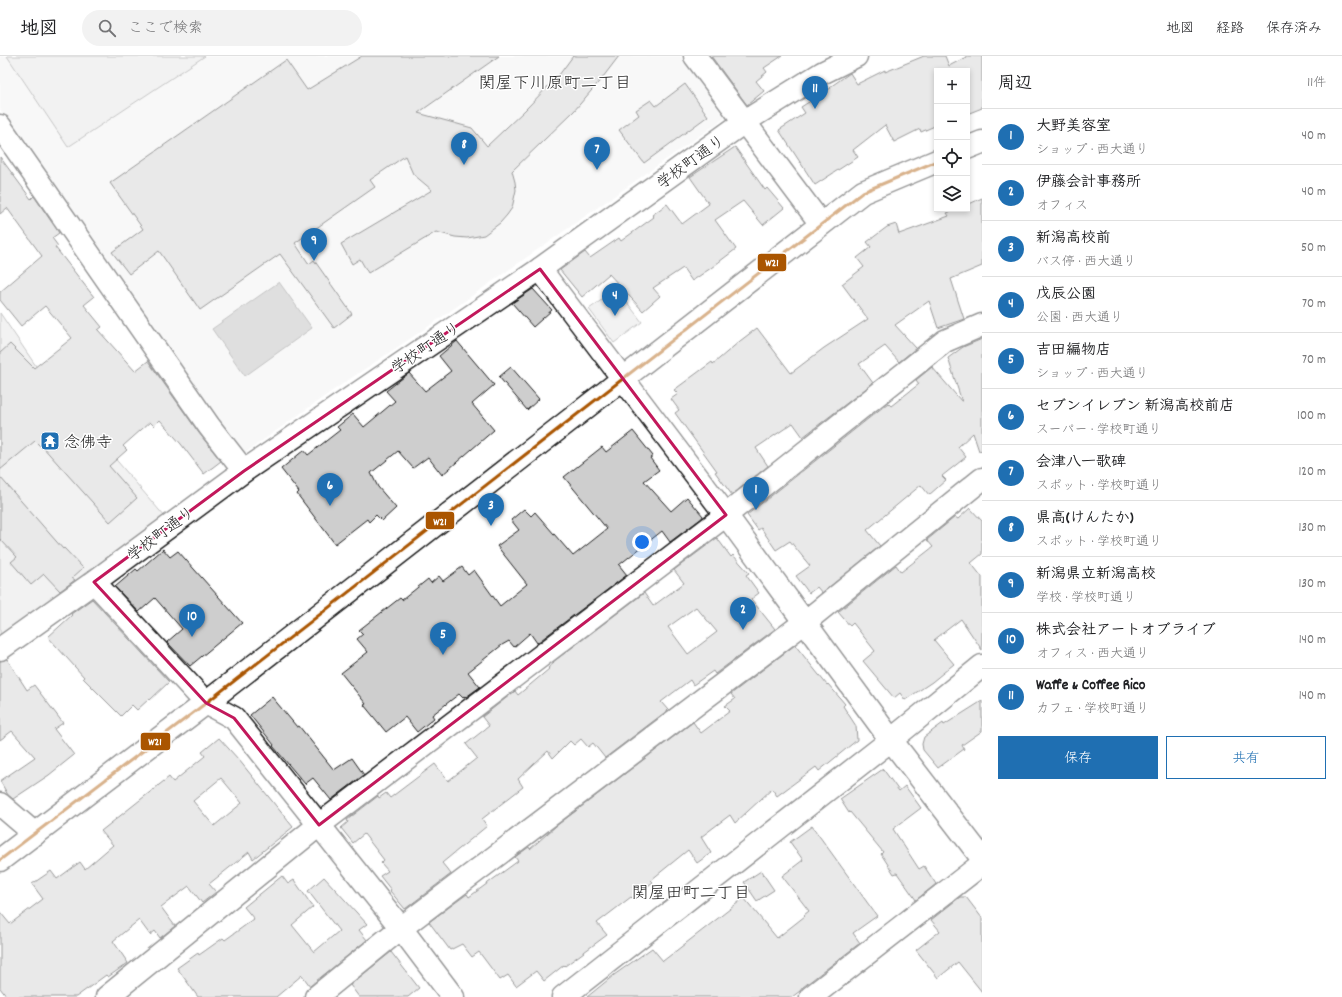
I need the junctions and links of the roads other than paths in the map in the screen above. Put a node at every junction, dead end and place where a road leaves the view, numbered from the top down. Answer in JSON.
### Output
{"nodes":[{"id":1,"x":695,"y":56,"type":"edge"},
{"id":2,"x":856,"y":56,"type":"edge"},
{"id":3,"x":744,"y":122,"type":"junction"},
{"id":4,"x":0,"y":126,"type":"edge"},
{"id":5,"x":982,"y":142,"type":"edge"},
{"id":6,"x":970,"y":147,"type":"edge"},
{"id":7,"x":934,"y":162,"type":"edge"},
{"id":8,"x":821,"y":224,"type":"junction"},
{"id":9,"x":540,"y":269,"type":"junction"},
{"id":10,"x":982,"y":325,"type":"edge"},
{"id":11,"x":624,"y":378,"type":"junction"},
{"id":12,"x":244,"y":471,"type":"junction"},
{"id":13,"x":982,"y":479,"type":"edge"},
{"id":14,"x":726,"y":514,"type":"junction"},
{"id":15,"x":94,"y":582,"type":"junction"},
{"id":16,"x":805,"y":622,"type":"junction"},
{"id":17,"x":0,"y":649,"type":"edge"},
{"id":18,"x":982,"y":666,"type":"edge"},
{"id":19,"x":206,"y":703,"type":"junction"},
{"id":20,"x":891,"y":740,"type":"junction"},
{"id":21,"x":0,"y":804,"type":"edge"},
{"id":22,"x":319,"y":825,"type":"junction"},
{"id":23,"x":35,"y":834,"type":"junction"},
{"id":24,"x":982,"y":858,"type":"edge"},
{"id":25,"x":0,"y":860,"type":"edge"},
{"id":26,"x":982,"y":864,"type":"edge"},
{"id":27,"x":402,"y":928,"type":"junction"},
{"id":28,"x":107,"y":997,"type":"edge"},
{"id":29,"x":316,"y":997,"type":"edge"},
{"id":30,"x":453,"y":997,"type":"edge"},
{"id":31,"x":563,"y":997,"type":"edge"},
{"id":32,"x":811,"y":997,"type":"edge"}],
"edges":[{"from":1,"to":3,"type":"main road"},
{"from":2,"to":3,"type":"main road","name":"学校町通り"},
{"from":3,"to":8,"type":"main road"},
{"from":3,"to":9,"type":"main road","name":"学校町通り"},
{"from":4,"to":12,"type":"main road"},
{"from":5,"to":6,"type":"main road"},
{"from":7,"to":8,"type":"main road"},
{"from":8,"to":11,"type":"main road"},
{"from":9,"to":11,"type":"main road"},
{"from":9,"to":12,"type":"main road","name":"学校町通り"},
{"from":10,"to":14,"type":"main road"},
{"from":11,"to":14,"type":"main road"},
{"from":11,"to":19,"type":"main road"},
{"from":12,"to":15,"type":"main road","name":"学校町通り"},
{"from":13,"to":16,"type":"main road"},
{"from":14,"to":16,"type":"main road"},
{"from":14,"to":22,"type":"main road"},
{"from":15,"to":17,"type":"main road","name":"学校町通り"},
{"from":15,"to":19,"type":"main road"},
{"from":16,"to":20,"type":"main road"},
{"from":16,"to":27,"type":"main road"},
{"from":18,"to":20,"type":"main road"},
{"from":19,"to":22,"type":"main road"},
{"from":19,"to":23,"type":"main road"},
{"from":20,"to":24,"type":"main road"},
{"from":20,"to":31,"type":"main road"},
{"from":21,"to":23,"type":"main road"},
{"from":22,"to":27,"type":"main road"},
{"from":22,"to":28,"type":"main road"},
{"from":23,"to":25,"type":"main road"},
{"from":26,"to":32,"type":"main road"},
{"from":27,"to":29,"type":"main road"},
{"from":27,"to":30,"type":"main road"}]}
